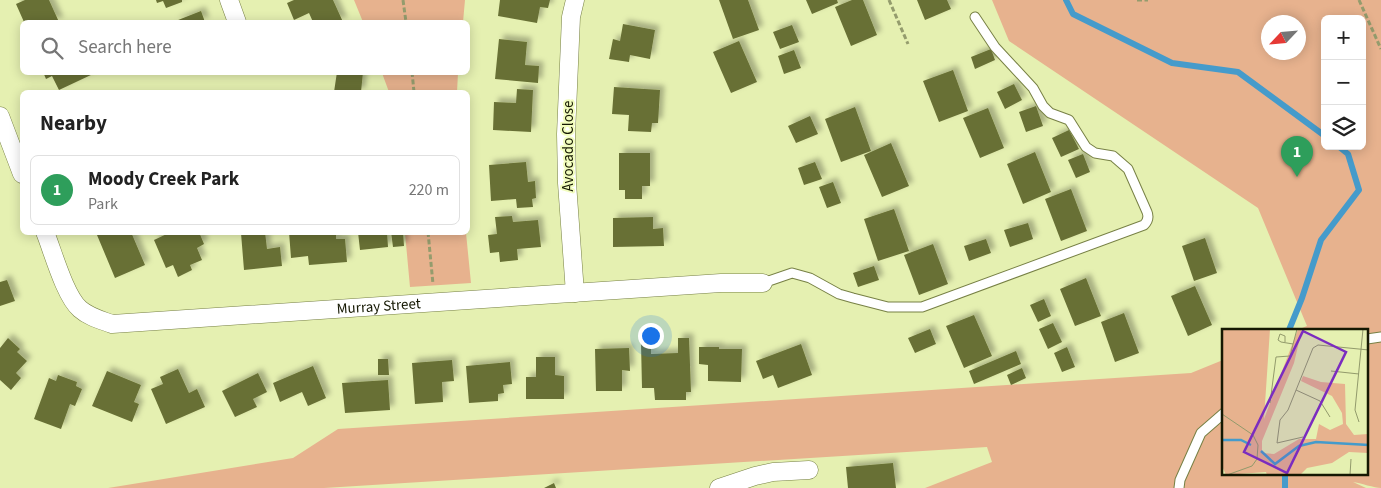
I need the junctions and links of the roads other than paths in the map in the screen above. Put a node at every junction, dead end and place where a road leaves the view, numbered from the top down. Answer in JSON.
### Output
{"nodes":[{"id":1,"x":229,"y":0,"type":"edge"},
{"id":2,"x":575,"y":0,"type":"edge"},
{"id":3,"x":975,"y":17,"type":"dead end"},
{"id":4,"x":236,"y":20,"type":"edge"},
{"id":5,"x":0,"y":116,"type":"edge"},
{"id":6,"x":20,"y":169,"type":"edge"},
{"id":7,"x":46,"y":235,"type":"edge"},
{"id":8,"x":763,"y":283,"type":"joint"},
{"id":9,"x":575,"y":293,"type":"junction"},
{"id":10,"x":1381,"y":337,"type":"edge"},
{"id":11,"x":1368,"y":339,"type":"edge"},
{"id":12,"x":1222,"y":415,"type":"edge"},
{"id":13,"x":810,"y":470,"type":"dead end"},
{"id":14,"x":719,"y":488,"type":"edge"},
{"id":15,"x":1179,"y":488,"type":"edge"}],
"edges":[{"from":1,"to":4,"type":"street"},
{"from":2,"to":9,"type":"street","name":"Avocado Close"},
{"from":3,"to":8,"type":"lane"},
{"from":5,"to":6,"type":"street"},
{"from":7,"to":9,"type":"street","name":"Murray Street"},
{"from":8,"to":9,"type":"street","name":"Murray Street"},
{"from":10,"to":11,"type":"lane"},
{"from":12,"to":15,"type":"lane"},
{"from":13,"to":14,"type":"street"}]}
